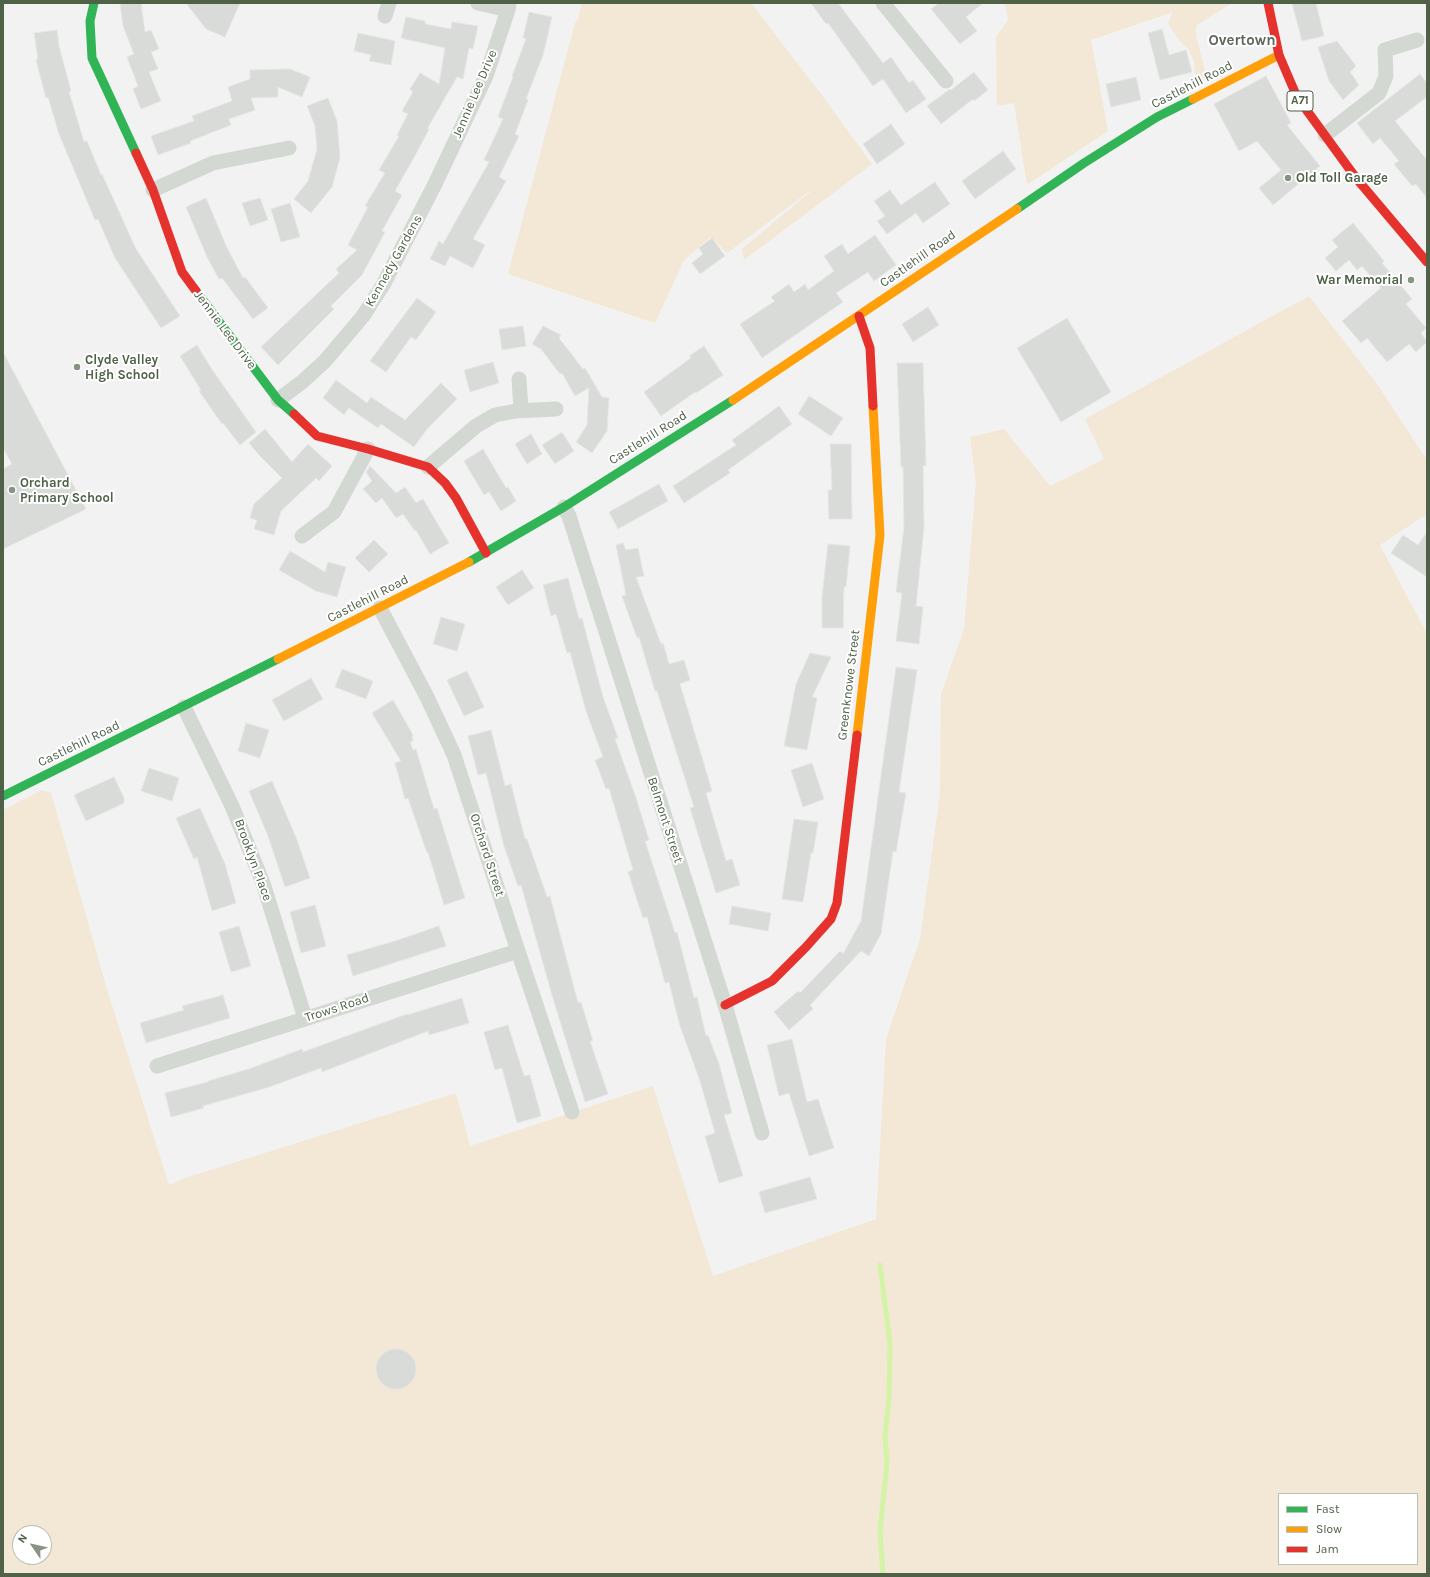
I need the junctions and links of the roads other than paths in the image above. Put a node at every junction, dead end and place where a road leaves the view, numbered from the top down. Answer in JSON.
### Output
{"nodes":[{"id":1,"x":94,"y":3,"type":"edge"},
{"id":2,"x":478,"y":3,"type":"edge"},
{"id":3,"x":883,"y":3,"type":"edge"},
{"id":4,"x":1268,"y":3,"type":"edge"},
{"id":5,"x":508,"y":7,"type":"edge"},
{"id":6,"x":1417,"y":40,"type":"dead end"},
{"id":7,"x":1279,"y":55,"type":"junction"},
{"id":8,"x":946,"y":81,"type":"dead end"},
{"id":9,"x":1325,"y":135,"type":"junction"},
{"id":10,"x":289,"y":148,"type":"dead end"},
{"id":11,"x":436,"y":184,"type":"joint"},
{"id":12,"x":152,"y":190,"type":"junction"},
{"id":13,"x":1427,"y":262,"type":"edge"},
{"id":14,"x":858,"y":316,"type":"junction"},
{"id":15,"x":519,"y":379,"type":"dead end"},
{"id":16,"x":278,"y":400,"type":"junction"},
{"id":17,"x":556,"y":409,"type":"dead end"},
{"id":18,"x":521,"y":410,"type":"junction"},
{"id":19,"x":368,"y":449,"type":"junction"},
{"id":20,"x":428,"y":467,"type":"junction"},
{"id":21,"x":564,"y":507,"type":"junction"},
{"id":22,"x":302,"y":536,"type":"dead end"},
{"id":23,"x":486,"y":553,"type":"junction"},
{"id":24,"x":380,"y":608,"type":"junction"},
{"id":25,"x":184,"y":707,"type":"junction"},
{"id":26,"x":3,"y":796,"type":"edge"},
{"id":27,"x":518,"y":951,"type":"junction"},
{"id":28,"x":725,"y":1005,"type":"junction"},
{"id":29,"x":305,"y":1018,"type":"junction"},
{"id":30,"x":157,"y":1066,"type":"dead end"},
{"id":31,"x":572,"y":1112,"type":"dead end"},
{"id":32,"x":762,"y":1134,"type":"dead end"}],
"edges":[{"from":1,"to":12,"type":"main road","name":"Jennie Lee Drive"},
{"from":2,"to":5,"type":"street"},
{"from":3,"to":8,"type":"street"},
{"from":4,"to":7,"type":"main road","number":"A71"},
{"from":5,"to":11,"type":"street","name":"Jennie Lee Drive"},
{"from":6,"to":9,"type":"street"},
{"from":7,"to":9,"type":"main road","number":"A71"},
{"from":7,"to":14,"type":"main road","name":"Castlehill Road"},
{"from":9,"to":13,"type":"main road","number":"A71"},
{"from":10,"to":12,"type":"street"},
{"from":11,"to":16,"type":"street","name":"Kennedy Gardens"},
{"from":12,"to":16,"type":"main road","name":"Jennie Lee Drive"},
{"from":14,"to":21,"type":"main road","name":"Castlehill Road"},
{"from":14,"to":28,"type":"main road","name":"Greenknowe Street"},
{"from":15,"to":18,"type":"street"},
{"from":16,"to":19,"type":"main road","name":"Jennie Lee Drive"},
{"from":17,"to":18,"type":"street"},
{"from":18,"to":20,"type":"street"},
{"from":19,"to":20,"type":"main road","name":"Jennie Lee Drive"},
{"from":19,"to":22,"type":"street"},
{"from":20,"to":23,"type":"main road","name":"Jennie Lee Drive"},
{"from":21,"to":23,"type":"main road","name":"Castlehill Road"},
{"from":21,"to":28,"type":"street","name":"Belmont Street"},
{"from":23,"to":24,"type":"main road","name":"Castlehill Road"},
{"from":24,"to":25,"type":"main road","name":"Castlehill Road"},
{"from":24,"to":27,"type":"street","name":"Orchard Street"},
{"from":25,"to":26,"type":"main road","name":"Castlehill Road"},
{"from":25,"to":29,"type":"street","name":"Brooklyn Place"},
{"from":27,"to":29,"type":"street","name":"Trows Road"},
{"from":27,"to":31,"type":"street","name":"Orchard Street"},
{"from":28,"to":32,"type":"street","name":"Belmont Street"},
{"from":29,"to":30,"type":"street","name":"Trows Road"}]}
